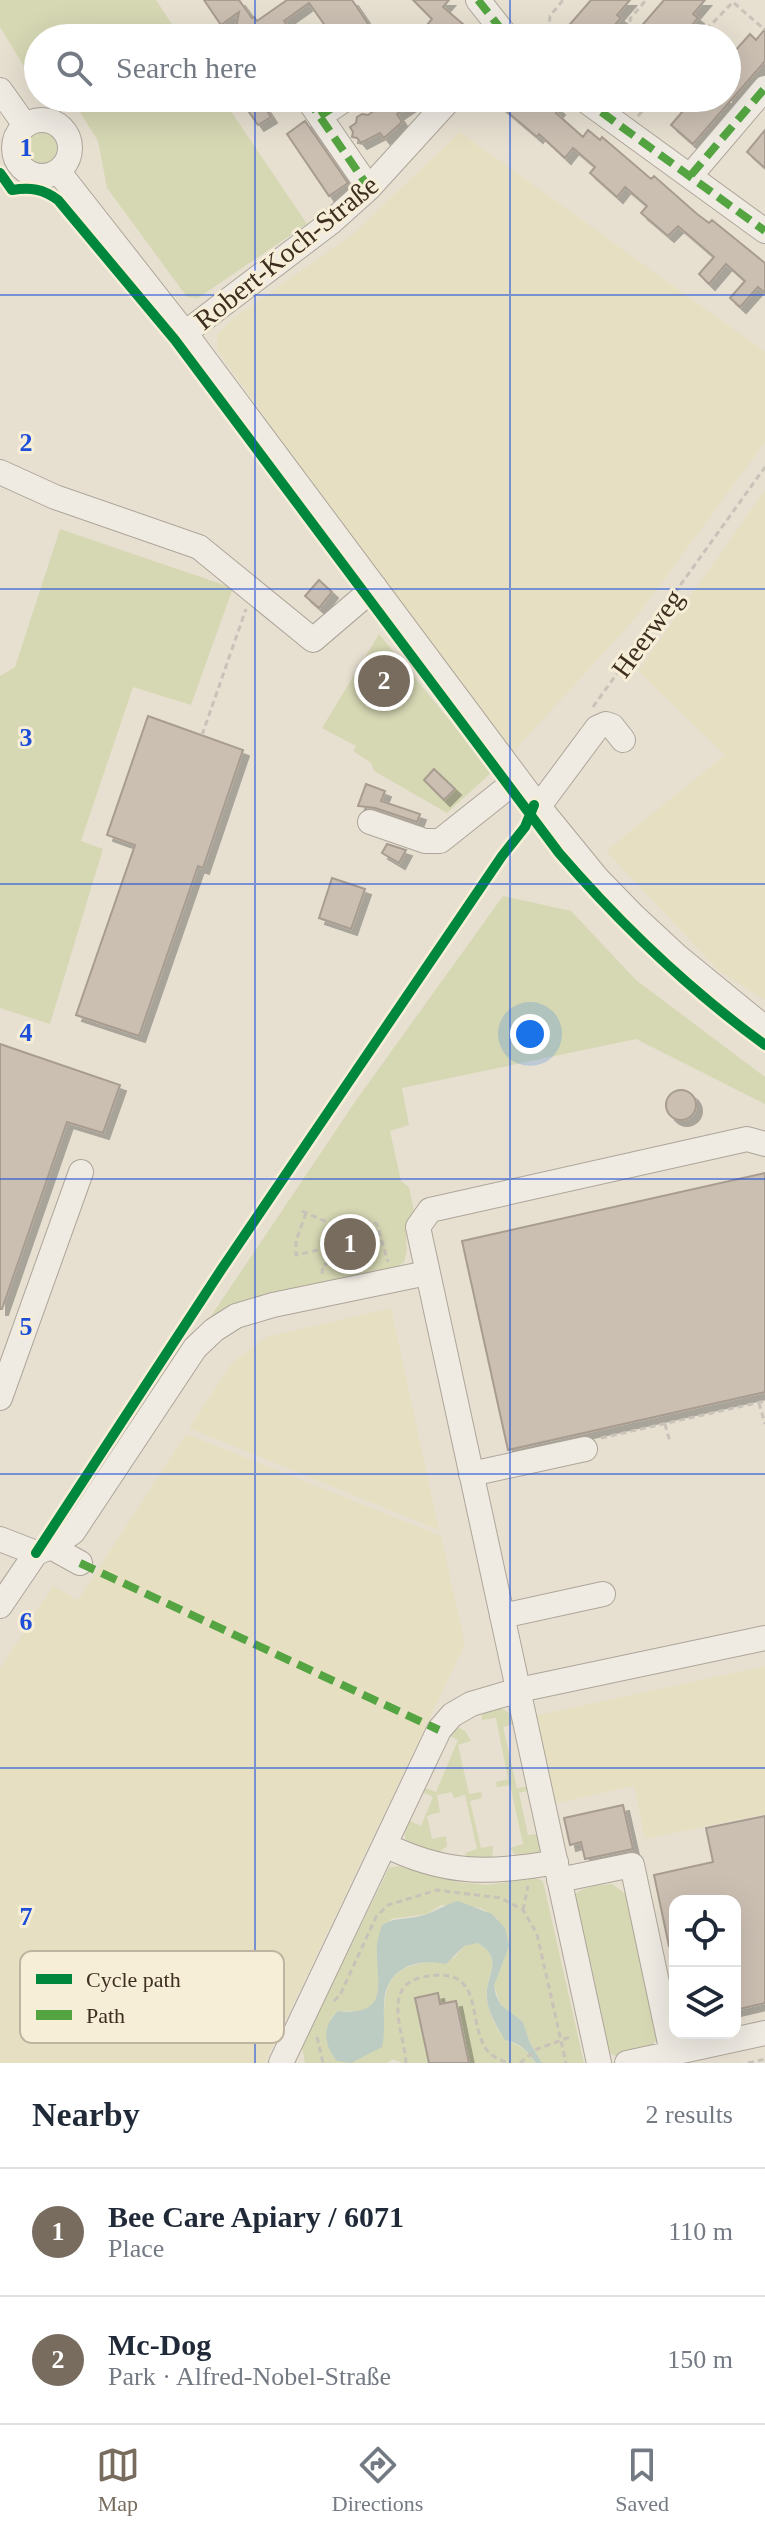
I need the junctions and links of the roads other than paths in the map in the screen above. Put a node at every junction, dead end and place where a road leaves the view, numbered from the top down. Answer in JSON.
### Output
{"nodes":[{"id":1,"x":478,"y":0,"type":"edge"},
{"id":2,"x":496,"y":24,"type":"edge"},
{"id":3,"x":0,"y":90,"type":"edge"},
{"id":4,"x":763,"y":94,"type":"edge"},
{"id":5,"x":316,"y":112,"type":"edge"},
{"id":6,"x":438,"y":112,"type":"edge"},
{"id":7,"x":610,"y":112,"type":"edge"},
{"id":8,"x":25,"y":125,"type":"junction"},
{"id":9,"x":9,"y":170,"type":"edge"},
{"id":10,"x":58,"y":171,"type":"junction"},
{"id":11,"x":691,"y":175,"type":"junction"},
{"id":12,"x":369,"y":188,"type":"junction"},
{"id":13,"x":765,"y":231,"type":"edge"},
{"id":14,"x":185,"y":333,"type":"junction"},
{"id":15,"x":0,"y":472,"type":"edge"},
{"id":16,"x":375,"y":587,"type":"junction"},
{"id":17,"x":623,"y":740,"type":"dead end"},
{"id":18,"x":518,"y":779,"type":"junction"},
{"id":19,"x":539,"y":806,"type":"junction"},
{"id":20,"x":370,"y":822,"type":"dead end"},
{"id":21,"x":765,"y":1028,"type":"edge"},
{"id":22,"x":765,"y":1144,"type":"edge"},
{"id":23,"x":81,"y":1172,"type":"dead end"},
{"id":24,"x":427,"y":1273,"type":"junction"},
{"id":25,"x":0,"y":1398,"type":"edge"},
{"id":26,"x":585,"y":1449,"type":"road end"},
{"id":27,"x":471,"y":1474,"type":"junction"},
{"id":28,"x":0,"y":1539,"type":"edge"},
{"id":29,"x":44,"y":1550,"type":"junction"},
{"id":30,"x":80,"y":1563,"type":"dead end"},
{"id":31,"x":603,"y":1594,"type":"dead end"},
{"id":32,"x":0,"y":1606,"type":"edge"},
{"id":33,"x":502,"y":1616,"type":"junction"},
{"id":34,"x":765,"y":1638,"type":"edge"},
{"id":35,"x":519,"y":1690,"type":"junction"},
{"id":36,"x":385,"y":1845,"type":"junction"},
{"id":37,"x":558,"y":1871,"type":"junction"},
{"id":38,"x":765,"y":2033,"type":"edge"},
{"id":39,"x":672,"y":2053,"type":"junction"},
{"id":40,"x":281,"y":2063,"type":"edge"},
{"id":41,"x":599,"y":2063,"type":"edge"},
{"id":42,"x":627,"y":2063,"type":"edge"}],
"edges":[{"from":1,"to":2,"type":"street"},
{"from":3,"to":8,"type":"street"},
{"from":4,"to":11,"type":"street"},
{"from":5,"to":12,"type":"street"},
{"from":6,"to":12,"type":"street","name":"Robert-Koch-Straße"},
{"from":7,"to":11,"type":"street"},
{"from":8,"to":9,"type":"street"},
{"from":8,"to":10,"type":"street"},
{"from":9,"to":10,"type":"street"},
{"from":10,"to":14,"type":"street"},
{"from":11,"to":13,"type":"street"},
{"from":12,"to":14,"type":"street","name":"Robert-Koch-Straße"},
{"from":14,"to":16,"type":"street"},
{"from":15,"to":16,"type":"street"},
{"from":16,"to":18,"type":"street"},
{"from":17,"to":19,"type":"street"},
{"from":18,"to":19,"type":"street"},
{"from":18,"to":20,"type":"street"},
{"from":19,"to":21,"type":"street"},
{"from":22,"to":24,"type":"street"},
{"from":23,"to":25,"type":"street"},
{"from":24,"to":27,"type":"street"},
{"from":24,"to":29,"type":"street"},
{"from":26,"to":27,"type":"street"},
{"from":27,"to":33,"type":"street"},
{"from":28,"to":29,"type":"street"},
{"from":29,"to":30,"type":"street"},
{"from":29,"to":32,"type":"street"},
{"from":31,"to":33,"type":"street"},
{"from":33,"to":35,"type":"street"},
{"from":34,"to":35,"type":"street"},
{"from":35,"to":36,"type":"street"},
{"from":35,"to":37,"type":"street"},
{"from":36,"to":37,"type":"street"},
{"from":36,"to":40,"type":"street"},
{"from":37,"to":39,"type":"street"},
{"from":37,"to":41,"type":"street"},
{"from":38,"to":39,"type":"street"},
{"from":39,"to":42,"type":"street"}]}
